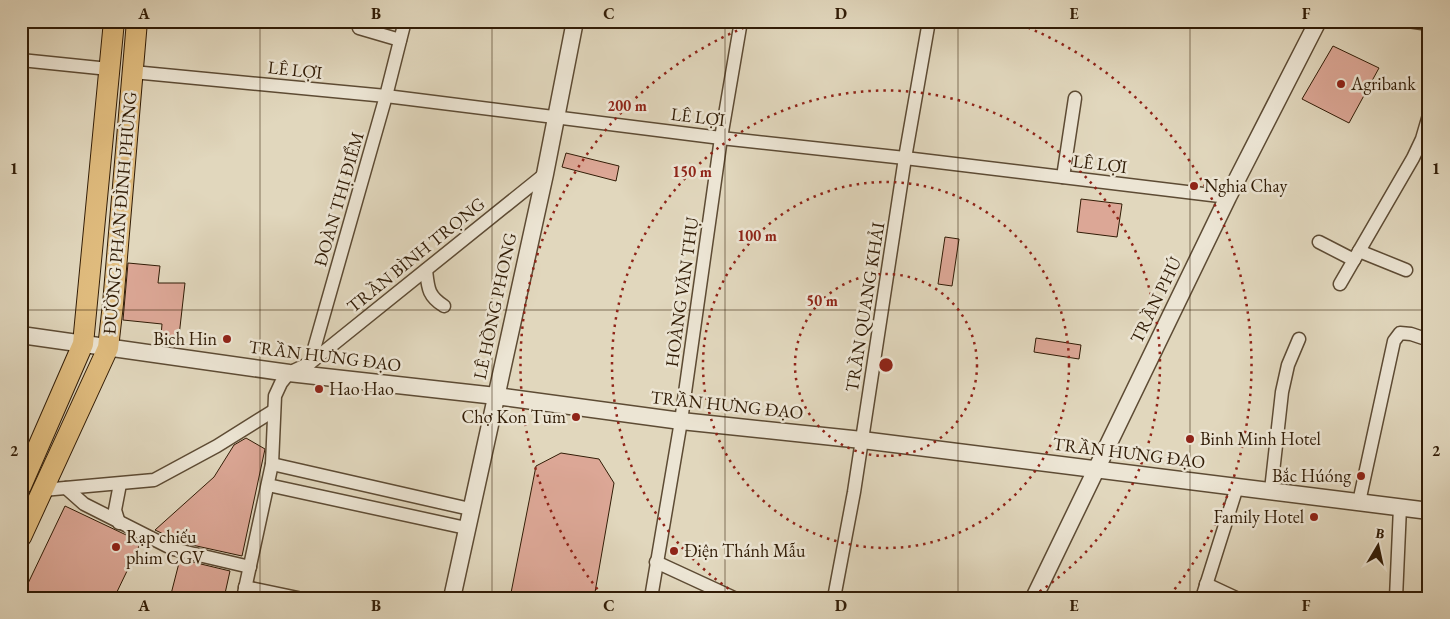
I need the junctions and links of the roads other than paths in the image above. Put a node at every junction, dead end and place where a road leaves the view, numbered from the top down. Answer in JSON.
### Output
{"nodes":[{"id":1,"x":114,"y":21,"type":"edge"},
{"id":2,"x":137,"y":21,"type":"edge"},
{"id":3,"x":405,"y":21,"type":"edge"},
{"id":4,"x":575,"y":21,"type":"edge"},
{"id":5,"x":741,"y":21,"type":"edge"},
{"id":6,"x":929,"y":21,"type":"edge"},
{"id":7,"x":1318,"y":21,"type":"edge"},
{"id":8,"x":1408,"y":21,"type":"edge"},
{"id":9,"x":1429,"y":24,"type":"edge"},
{"id":10,"x":359,"y":28,"type":"dead end"},
{"id":11,"x":400,"y":40,"type":"junction"},
{"id":12,"x":21,"y":60,"type":"edge"},
{"id":13,"x":108,"y":69,"type":"junction"},
{"id":14,"x":133,"y":72,"type":"junction"},
{"id":15,"x":386,"y":96,"type":"junction"},
{"id":16,"x":1076,"y":98,"type":"dead end"},
{"id":17,"x":1429,"y":115,"type":"edge"},
{"id":18,"x":556,"y":118,"type":"junction"},
{"id":19,"x":721,"y":138,"type":"junction"},
{"id":20,"x":905,"y":158,"type":"junction"},
{"id":21,"x":545,"y":174,"type":"junction"},
{"id":22,"x":1063,"y":177,"type":"junction"},
{"id":23,"x":1228,"y":197,"type":"junction"},
{"id":24,"x":1319,"y":242,"type":"dead end"},
{"id":25,"x":1357,"y":255,"type":"junction"},
{"id":26,"x":426,"y":270,"type":"junction"},
{"id":27,"x":1406,"y":270,"type":"dead end"},
{"id":28,"x":1340,"y":284,"type":"dead end"},
{"id":29,"x":444,"y":306,"type":"dead end"},
{"id":30,"x":21,"y":335,"type":"edge"},
{"id":31,"x":1299,"y":339,"type":"dead end"},
{"id":32,"x":1429,"y":340,"type":"edge"},
{"id":33,"x":83,"y":344,"type":"junction"},
{"id":34,"x":108,"y":348,"type":"junction"},
{"id":35,"x":310,"y":363,"type":"junction"},
{"id":36,"x":289,"y":373,"type":"junction"},
{"id":37,"x":496,"y":396,"type":"junction"},
{"id":38,"x":273,"y":411,"type":"junction"},
{"id":39,"x":681,"y":421,"type":"junction"},
{"id":40,"x":862,"y":440,"type":"junction"},
{"id":41,"x":272,"y":464,"type":"junction"},
{"id":42,"x":1097,"y":468,"type":"junction"},
{"id":43,"x":120,"y":484,"type":"junction"},
{"id":44,"x":268,"y":485,"type":"junction"},
{"id":45,"x":21,"y":486,"type":"edge"},
{"id":46,"x":1237,"y":487,"type":"junction"},
{"id":47,"x":66,"y":488,"type":"junction"},
{"id":48,"x":43,"y":490,"type":"junction"},
{"id":49,"x":1271,"y":490,"type":"junction"},
{"id":50,"x":1358,"y":502,"type":"junction"},
{"id":51,"x":1400,"y":507,"type":"junction"},
{"id":52,"x":470,"y":509,"type":"junction"},
{"id":53,"x":1429,"y":511,"type":"edge"},
{"id":54,"x":118,"y":523,"type":"junction"},
{"id":55,"x":466,"y":528,"type":"junction"},
{"id":56,"x":21,"y":537,"type":"edge"},
{"id":57,"x":656,"y":562,"type":"junction"},
{"id":58,"x":250,"y":567,"type":"junction"},
{"id":59,"x":1206,"y":584,"type":"junction"},
{"id":60,"x":244,"y":593,"type":"edge"},
{"id":61,"x":298,"y":598,"type":"edge"},
{"id":62,"x":452,"y":598,"type":"edge"},
{"id":63,"x":651,"y":598,"type":"edge"},
{"id":64,"x":734,"y":598,"type":"edge"},
{"id":65,"x":834,"y":598,"type":"edge"},
{"id":66,"x":1034,"y":598,"type":"edge"},
{"id":67,"x":1202,"y":598,"type":"edge"},
{"id":68,"x":1236,"y":598,"type":"edge"},
{"id":69,"x":1396,"y":598,"type":"edge"}],
"edges":[{"from":1,"to":13,"type":"main road","name":"ĐƯỜNG PHAN ĐÌNH PHÙNG"},
{"from":2,"to":14,"type":"main road","name":"ĐƯỜNG PHAN ĐÌNH PHÙNG"},
{"from":3,"to":11,"type":"street","name":"ĐOÀN THỊ ĐIỂM"},
{"from":4,"to":18,"type":"street","name":"LÊ HỒNG PHONG"},
{"from":5,"to":19,"type":"street","name":"HOÀNG VĂN THỤ"},
{"from":6,"to":20,"type":"street","name":"TRẦN QUANG KHẢI"},
{"from":7,"to":23,"type":"street","name":"TRẦN PHÚ"},
{"from":8,"to":9,"type":"street"},
{"from":10,"to":11,"type":"street"},
{"from":11,"to":15,"type":"street","name":"ĐOÀN THỊ ĐIỂM"},
{"from":12,"to":13,"type":"street"},
{"from":13,"to":33,"type":"main road","name":"ĐƯỜNG PHAN ĐÌNH PHÙNG"},
{"from":14,"to":15,"type":"street","name":"LÊ LỢI"},
{"from":14,"to":34,"type":"main road","name":"ĐƯỜNG PHAN ĐÌNH PHÙNG"},
{"from":15,"to":18,"type":"street","name":"LÊ LỢI"},
{"from":15,"to":35,"type":"street","name":"ĐOÀN THỊ ĐIỂM"},
{"from":16,"to":22,"type":"street"},
{"from":17,"to":25,"type":"street"},
{"from":18,"to":19,"type":"street","name":"LÊ LỢI"},
{"from":18,"to":21,"type":"street","name":"LÊ HỒNG PHONG"},
{"from":19,"to":20,"type":"street","name":"LÊ LỢI"},
{"from":19,"to":39,"type":"street","name":"HOÀNG VĂN THỤ"},
{"from":20,"to":22,"type":"street","name":"LÊ LỢI"},
{"from":20,"to":40,"type":"street","name":"TRẦN QUANG KHẢI"},
{"from":21,"to":26,"type":"street","name":"TRẦN BÌNH TRỌNG"},
{"from":21,"to":37,"type":"street","name":"LÊ HỒNG PHONG"},
{"from":22,"to":23,"type":"street","name":"LÊ LỢI"},
{"from":23,"to":42,"type":"street","name":"TRẦN PHÚ"},
{"from":24,"to":25,"type":"street"},
{"from":25,"to":27,"type":"street"},
{"from":25,"to":28,"type":"street"},
{"from":26,"to":29,"type":"street"},
{"from":26,"to":35,"type":"street","name":"TRẦN BÌNH TRỌNG"},
{"from":30,"to":33,"type":"street","name":"TRẦN HƯNG ĐẠO"},
{"from":31,"to":49,"type":"street"},
{"from":32,"to":50,"type":"street"},
{"from":33,"to":34,"type":"street","name":"TRẦN HƯNG ĐẠO"},
{"from":33,"to":45,"type":"main road","name":"ĐƯỜNG PHAN ĐÌNH PHÙNG"},
{"from":34,"to":36,"type":"street","name":"TRẦN HƯNG ĐẠO"},
{"from":34,"to":48,"type":"main road","name":"ĐƯỜNG PHAN ĐÌNH PHÙNG"},
{"from":35,"to":36,"type":"street"},
{"from":36,"to":37,"type":"street","name":"TRẦN HƯNG ĐẠO"},
{"from":36,"to":38,"type":"street"},
{"from":37,"to":39,"type":"street","name":"TRẦN HƯNG ĐẠO"},
{"from":37,"to":52,"type":"street","name":"LÊ HỒNG PHONG"},
{"from":38,"to":41,"type":"street"},
{"from":38,"to":43,"type":"street"},
{"from":39,"to":40,"type":"street","name":"TRẦN HƯNG ĐẠO"},
{"from":39,"to":57,"type":"street","name":"HOÀNG VĂN THỤ"},
{"from":40,"to":42,"type":"street","name":"TRẦN HƯNG ĐẠO"},
{"from":40,"to":65,"type":"street","name":"TRẦN QUANG KHẢI"},
{"from":41,"to":44,"type":"street"},
{"from":41,"to":52,"type":"street"},
{"from":42,"to":46,"type":"street","name":"TRẦN HƯNG ĐẠO"},
{"from":42,"to":66,"type":"street","name":"TRẦN PHÚ"},
{"from":43,"to":47,"type":"street"},
{"from":43,"to":54,"type":"street"},
{"from":44,"to":55,"type":"street"},
{"from":44,"to":58,"type":"street"},
{"from":46,"to":49,"type":"street","name":"TRẦN HƯNG ĐẠO"},
{"from":46,"to":59,"type":"street"},
{"from":47,"to":48,"type":"street"},
{"from":47,"to":54,"type":"street"},
{"from":48,"to":56,"type":"main road","name":"ĐƯỜNG PHAN ĐÌNH PHÙNG"},
{"from":49,"to":50,"type":"street","name":"TRẦN HƯNG ĐẠO"},
{"from":50,"to":51,"type":"street","name":"TRẦN HƯNG ĐẠO"},
{"from":51,"to":53,"type":"street","name":"TRẦN HƯNG ĐẠO"},
{"from":51,"to":69,"type":"street"},
{"from":52,"to":55,"type":"street","name":"LÊ HỒNG PHONG"},
{"from":54,"to":58,"type":"street"},
{"from":55,"to":62,"type":"street","name":"LÊ HỒNG PHONG"},
{"from":57,"to":63,"type":"street","name":"HOÀNG VĂN THỤ"},
{"from":57,"to":64,"type":"street"},
{"from":58,"to":60,"type":"street"},
{"from":59,"to":67,"type":"street"},
{"from":59,"to":68,"type":"street"},
{"from":60,"to":61,"type":"street"}]}
